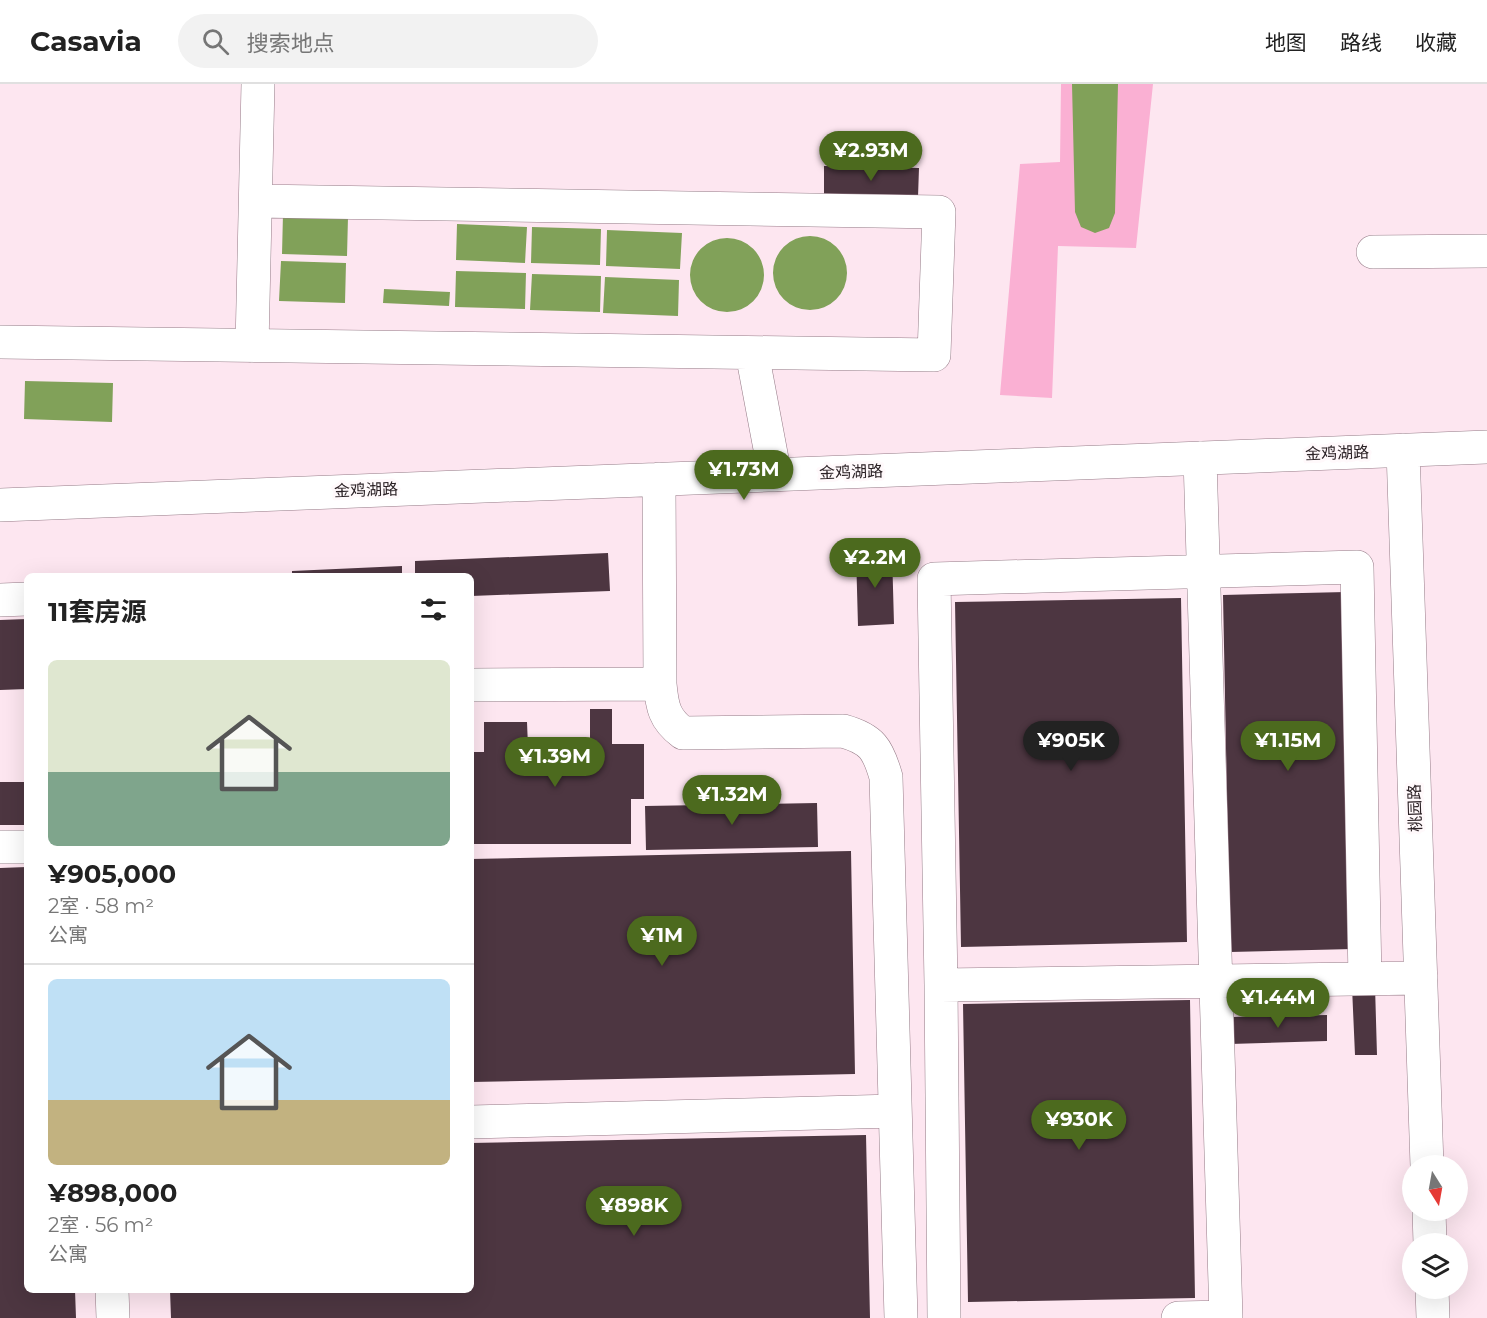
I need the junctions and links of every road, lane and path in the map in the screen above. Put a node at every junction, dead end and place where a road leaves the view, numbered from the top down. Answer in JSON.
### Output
{"nodes":[{"id":1,"x":258,"y":84,"type":"edge"},
{"id":2,"x":256,"y":201,"type":"junction"},
{"id":3,"x":1487,"y":251,"type":"edge"},
{"id":4,"x":1373,"y":252,"type":"dead end"},
{"id":5,"x":0,"y":342,"type":"edge"},
{"id":6,"x":252,"y":346,"type":"junction"},
{"id":7,"x":752,"y":353,"type":"junction"},
{"id":8,"x":1487,"y":447,"type":"edge"},
{"id":9,"x":1403,"y":450,"type":"junction"},
{"id":10,"x":1200,"y":458,"type":"junction"},
{"id":11,"x":774,"y":475,"type":"junction"},
{"id":12,"x":659,"y":479,"type":"junction"},
{"id":13,"x":0,"y":505,"type":"edge"},
{"id":14,"x":1203,"y":571,"type":"junction"},
{"id":15,"x":24,"y":599,"type":"edge"},
{"id":16,"x":0,"y":600,"type":"edge"},
{"id":17,"x":660,"y":684,"type":"junction"},
{"id":18,"x":474,"y":685,"type":"edge"},
{"id":19,"x":0,"y":847,"type":"edge"},
{"id":20,"x":24,"y":847,"type":"edge"},
{"id":21,"x":1421,"y":978,"type":"junction"},
{"id":22,"x":1365,"y":979,"type":"junction"},
{"id":23,"x":1215,"y":982,"type":"junction"},
{"id":24,"x":941,"y":985,"type":"junction"},
{"id":25,"x":895,"y":1111,"type":"junction"},
{"id":26,"x":474,"y":1122,"type":"edge"},
{"id":27,"x":1427,"y":1155,"type":"edge"},
{"id":28,"x":112,"y":1293,"type":"edge"},
{"id":29,"x":1432,"y":1299,"type":"edge"},
{"id":30,"x":1226,"y":1317,"type":"edge"},
{"id":31,"x":113,"y":1318,"type":"edge"},
{"id":32,"x":901,"y":1318,"type":"edge"},
{"id":33,"x":944,"y":1318,"type":"edge"},
{"id":34,"x":1178,"y":1318,"type":"edge"},
{"id":35,"x":1433,"y":1318,"type":"edge"}],
"edges":[{"from":1,"to":2,"type":"street"},
{"from":2,"to":6,"type":"street"},
{"from":2,"to":7,"type":"street"},
{"from":3,"to":4,"type":"street"},
{"from":5,"to":6,"type":"street"},
{"from":6,"to":7,"type":"street"},
{"from":7,"to":11,"type":"street"},
{"from":8,"to":9,"type":"street","name":"金鸡湖路"},
{"from":9,"to":10,"type":"street","name":"金鸡湖路"},
{"from":9,"to":21,"type":"street","name":"桃园路"},
{"from":10,"to":11,"type":"street","name":"金鸡湖路"},
{"from":10,"to":14,"type":"street"},
{"from":11,"to":12,"type":"street","name":"金鸡湖路"},
{"from":12,"to":13,"type":"street","name":"金鸡湖路"},
{"from":12,"to":17,"type":"street"},
{"from":14,"to":22,"type":"street"},
{"from":14,"to":23,"type":"street"},
{"from":14,"to":24,"type":"street"},
{"from":15,"to":16,"type":"street"},
{"from":17,"to":18,"type":"street"},
{"from":17,"to":25,"type":"street"},
{"from":19,"to":20,"type":"street"},
{"from":21,"to":22,"type":"street"},
{"from":21,"to":27,"type":"street","name":"桃园路"},
{"from":22,"to":23,"type":"street"},
{"from":23,"to":24,"type":"street"},
{"from":23,"to":30,"type":"street"},
{"from":24,"to":33,"type":"street"},
{"from":25,"to":26,"type":"street"},
{"from":25,"to":32,"type":"street"},
{"from":28,"to":31,"type":"street"},
{"from":29,"to":35,"type":"street"},
{"from":30,"to":34,"type":"street"}]}
